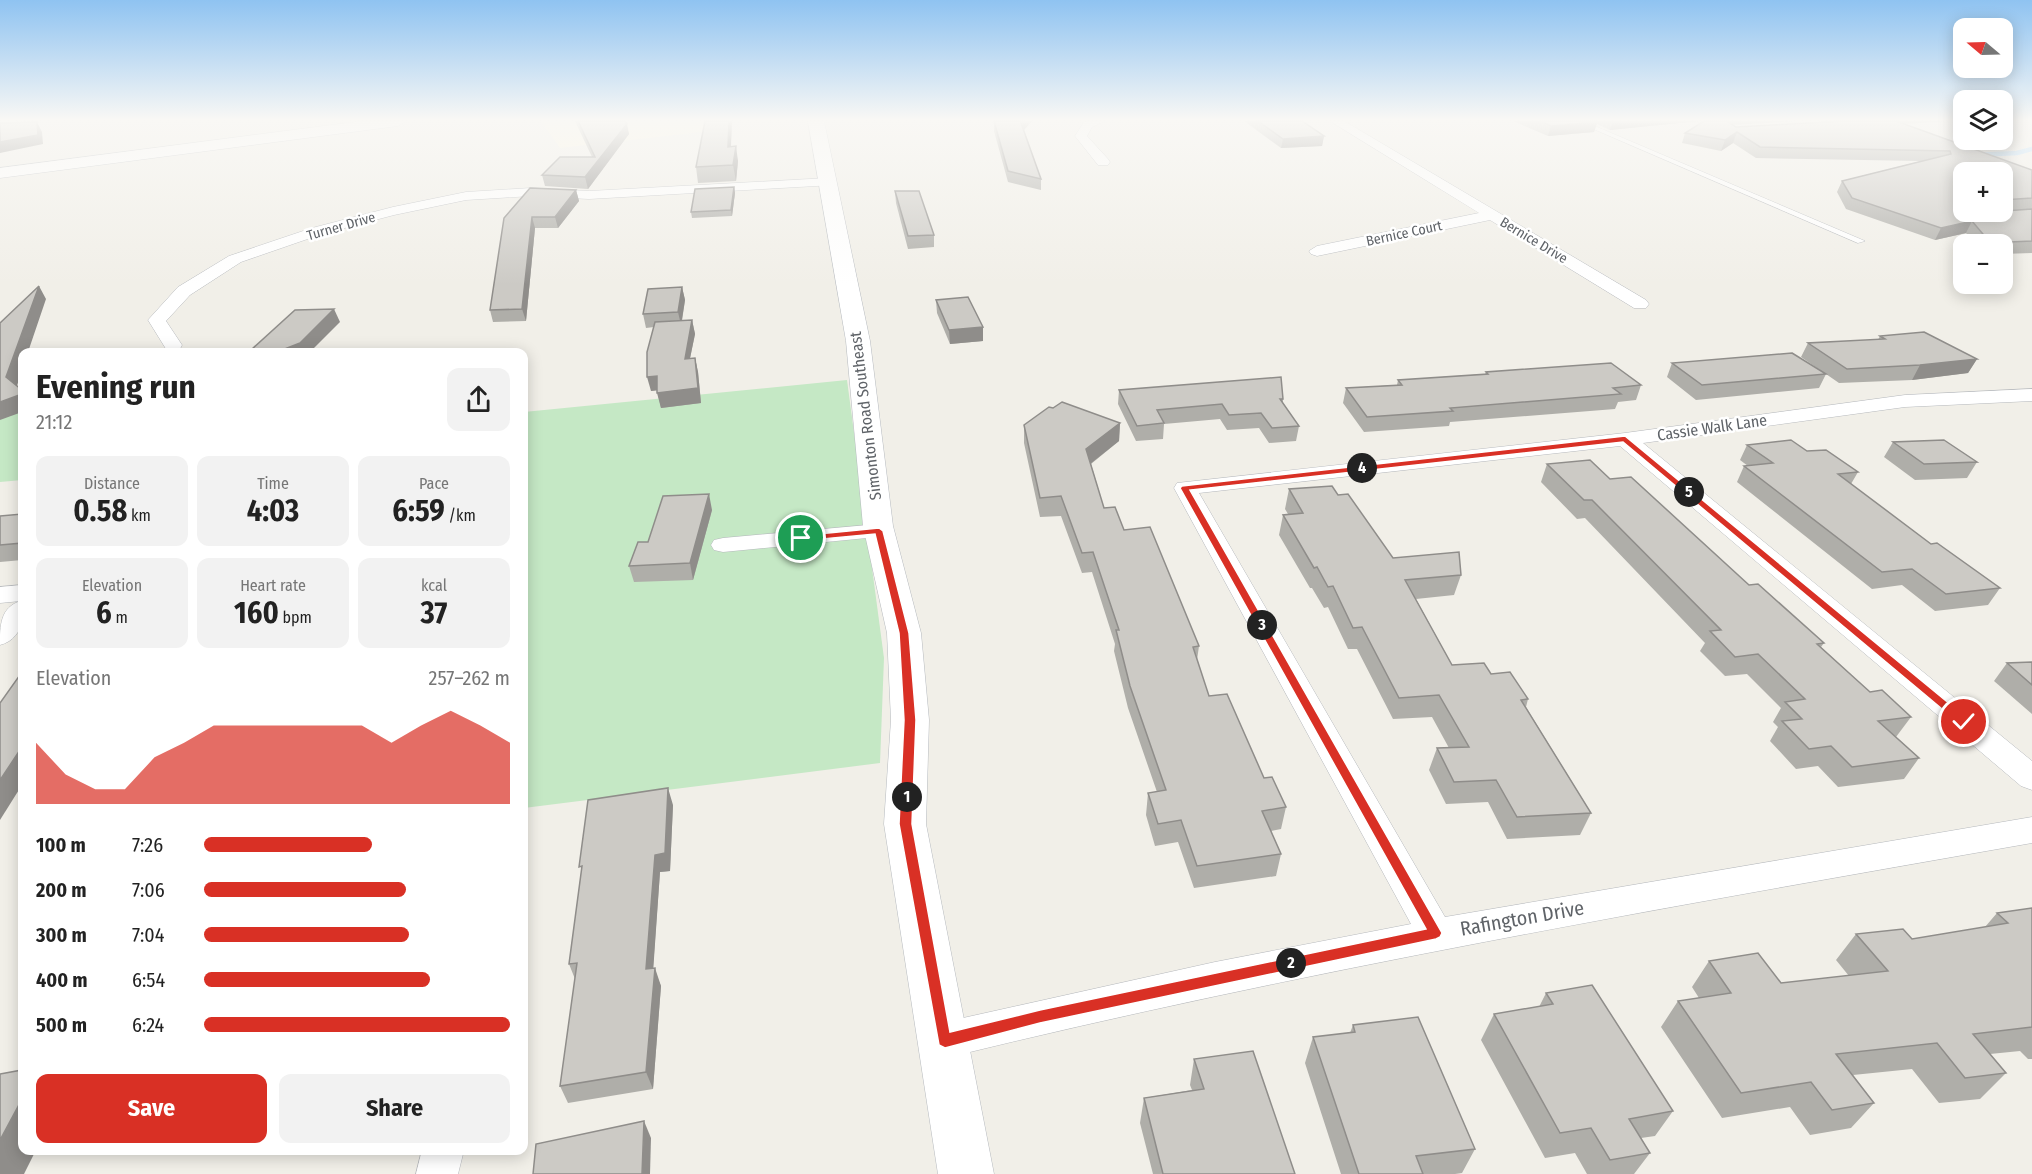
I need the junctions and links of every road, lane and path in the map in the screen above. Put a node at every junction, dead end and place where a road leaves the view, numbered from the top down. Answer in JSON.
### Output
{"nodes":[{"id":1,"x":828,"y":176,"type":"edge"},
{"id":2,"x":1426,"y":176,"type":"edge"},
{"id":3,"x":1707,"y":176,"type":"edge"},
{"id":4,"x":829,"y":182,"type":"junction"},
{"id":5,"x":1491,"y":215,"type":"junction"},
{"id":6,"x":1861,"y":241,"type":"dead end"},
{"id":7,"x":1317,"y":251,"type":"dead end"},
{"id":8,"x":1640,"y":304,"type":"dead end"},
{"id":9,"x":172,"y":345,"type":"dead end"},
{"id":10,"x":2032,"y":395,"type":"edge"},
{"id":11,"x":1625,"y":439,"type":"junction"},
{"id":12,"x":879,"y":531,"type":"junction"},
{"id":13,"x":723,"y":546,"type":"dead end"},
{"id":14,"x":18,"y":593,"type":"edge"},
{"id":15,"x":0,"y":595,"type":"edge"},
{"id":16,"x":18,"y":614,"type":"edge"},
{"id":17,"x":0,"y":636,"type":"edge"},
{"id":18,"x":2032,"y":778,"type":"edge"},
{"id":19,"x":2032,"y":830,"type":"edge"},
{"id":20,"x":1436,"y":933,"type":"junction"},
{"id":21,"x":945,"y":1041,"type":"junction"},
{"id":22,"x":441,"y":1155,"type":"edge"},
{"id":23,"x":437,"y":1174,"type":"edge"},
{"id":24,"x":966,"y":1174,"type":"edge"}],
"edges":[{"from":1,"to":4,"type":"street","name":"Simonton Road Southeast"},
{"from":2,"to":5,"type":"street","name":"Bernice Drive"},
{"from":3,"to":6,"type":"lane"},
{"from":4,"to":9,"type":"street","name":"Turner Drive"},
{"from":4,"to":12,"type":"street","name":"Simonton Road Southeast"},
{"from":5,"to":7,"type":"street","name":"Bernice Court"},
{"from":5,"to":8,"type":"street","name":"Bernice Drive"},
{"from":10,"to":11,"type":"street","name":"Cassie Walk Lane"},
{"from":11,"to":18,"type":"street"},
{"from":11,"to":20,"type":"street","name":"Cassie Walk Lane"},
{"from":12,"to":13,"type":"street"},
{"from":12,"to":21,"type":"street","name":"Simonton Road Southeast"},
{"from":14,"to":15,"type":"street"},
{"from":16,"to":17,"type":"street"},
{"from":19,"to":20,"type":"street","name":"Rafington Drive"},
{"from":20,"to":21,"type":"street","name":"Rafington Drive"},
{"from":21,"to":24,"type":"street","name":"Simonton Road Southeast"},
{"from":22,"to":23,"type":"street"}]}
